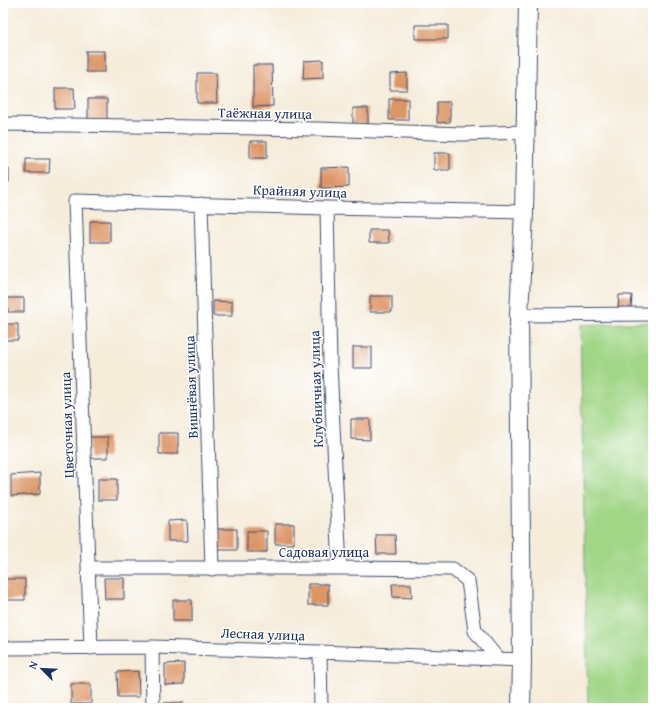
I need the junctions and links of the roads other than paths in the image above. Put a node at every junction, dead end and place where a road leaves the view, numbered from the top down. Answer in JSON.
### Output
{"nodes":[{"id":1,"x":528,"y":3,"type":"edge"},
{"id":2,"x":3,"y":124,"type":"edge"},
{"id":3,"x":526,"y":132,"type":"junction"},
{"id":4,"x":75,"y":201,"type":"joint"},
{"id":5,"x":202,"y":204,"type":"junction"},
{"id":6,"x":327,"y":208,"type":"junction"},
{"id":7,"x":524,"y":212,"type":"junction"},
{"id":8,"x":653,"y":314,"type":"edge"},
{"id":9,"x":519,"y":315,"type":"junction"},
{"id":10,"x":88,"y":568,"type":"junction"},
{"id":11,"x":340,"y":568,"type":"junction"},
{"id":12,"x":212,"y":569,"type":"junction"},
{"id":13,"x":3,"y":648,"type":"edge"},
{"id":14,"x":91,"y":648,"type":"junction"},
{"id":15,"x":152,"y":648,"type":"junction"},
{"id":16,"x":320,"y":652,"type":"junction"},
{"id":17,"x":498,"y":659,"type":"junction"},
{"id":18,"x":522,"y":660,"type":"junction"},
{"id":19,"x":153,"y":708,"type":"edge"},
{"id":20,"x":321,"y":708,"type":"edge"},
{"id":21,"x":521,"y":708,"type":"edge"}],
"edges":[{"from":1,"to":3,"type":"main road"},
{"from":2,"to":3,"type":"street","name":"Таёжная улица"},
{"from":3,"to":7,"type":"main road"},
{"from":4,"to":5,"type":"street","name":"Крайняя улица"},
{"from":4,"to":10,"type":"street","name":"Цветочная улица"},
{"from":5,"to":6,"type":"street","name":"Крайняя улица"},
{"from":5,"to":12,"type":"street","name":"Вишнёвая улица"},
{"from":6,"to":7,"type":"street","name":"Крайняя улица"},
{"from":6,"to":11,"type":"street","name":"Клубничная улица"},
{"from":7,"to":9,"type":"main road"},
{"from":8,"to":9,"type":"street"},
{"from":9,"to":18,"type":"main road"},
{"from":10,"to":12,"type":"street","name":"Садовая улица"},
{"from":10,"to":14,"type":"street","name":"Цветочная улица"},
{"from":11,"to":12,"type":"street","name":"Садовая улица"},
{"from":11,"to":17,"type":"street","name":"Садовая улица"},
{"from":13,"to":14,"type":"street","name":"Лесная улица"},
{"from":14,"to":15,"type":"street","name":"Лесная улица"},
{"from":15,"to":16,"type":"street","name":"Лесная улица"},
{"from":15,"to":19,"type":"street"},
{"from":16,"to":17,"type":"street","name":"Лесная улица"},
{"from":16,"to":20,"type":"street"},
{"from":17,"to":18,"type":"street","name":"Лесная улица"},
{"from":18,"to":21,"type":"main road"}]}
